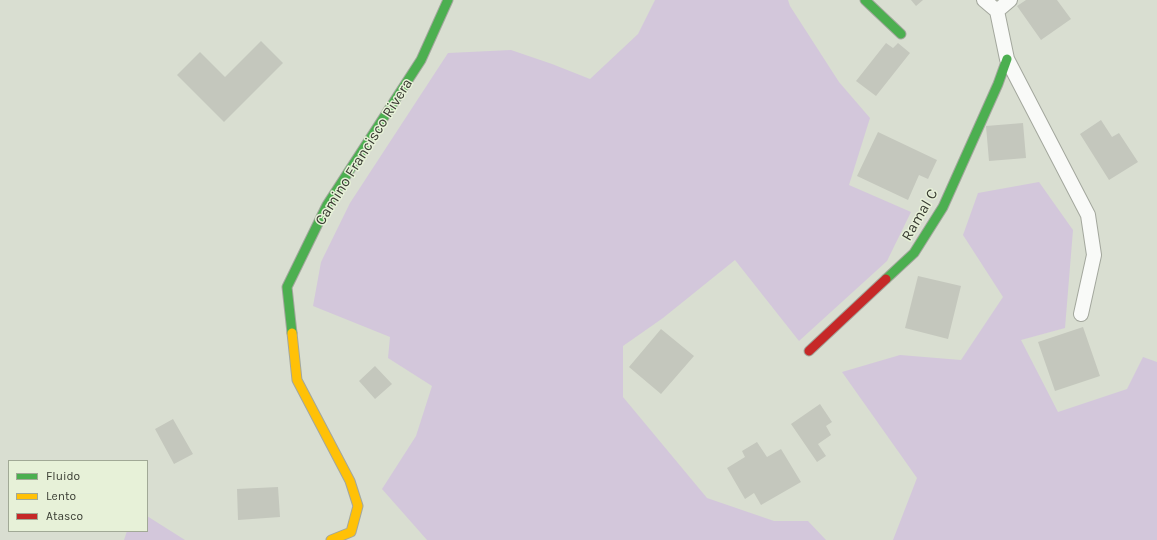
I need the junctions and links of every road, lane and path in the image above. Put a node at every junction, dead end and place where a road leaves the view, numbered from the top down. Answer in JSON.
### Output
{"nodes":[{"id":1,"x":448,"y":0,"type":"edge"},
{"id":2,"x":865,"y":0,"type":"edge"},
{"id":3,"x":984,"y":0,"type":"edge"},
{"id":4,"x":1010,"y":0,"type":"edge"},
{"id":5,"x":997,"y":11,"type":"junction"},
{"id":6,"x":901,"y":34,"type":"dead end"},
{"id":7,"x":1007,"y":59,"type":"junction"},
{"id":8,"x":1081,"y":314,"type":"dead end"},
{"id":9,"x":809,"y":351,"type":"dead end"},
{"id":10,"x":331,"y":540,"type":"edge"}],
"edges":[{"from":1,"to":10,"type":"street","name":"Camino Francisco Rivera"},
{"from":2,"to":6,"type":"street"},
{"from":3,"to":5,"type":"street"},
{"from":4,"to":5,"type":"street"},
{"from":5,"to":7,"type":"street"},
{"from":7,"to":8,"type":"street"},
{"from":7,"to":9,"type":"street","name":"Ramal C"}]}
